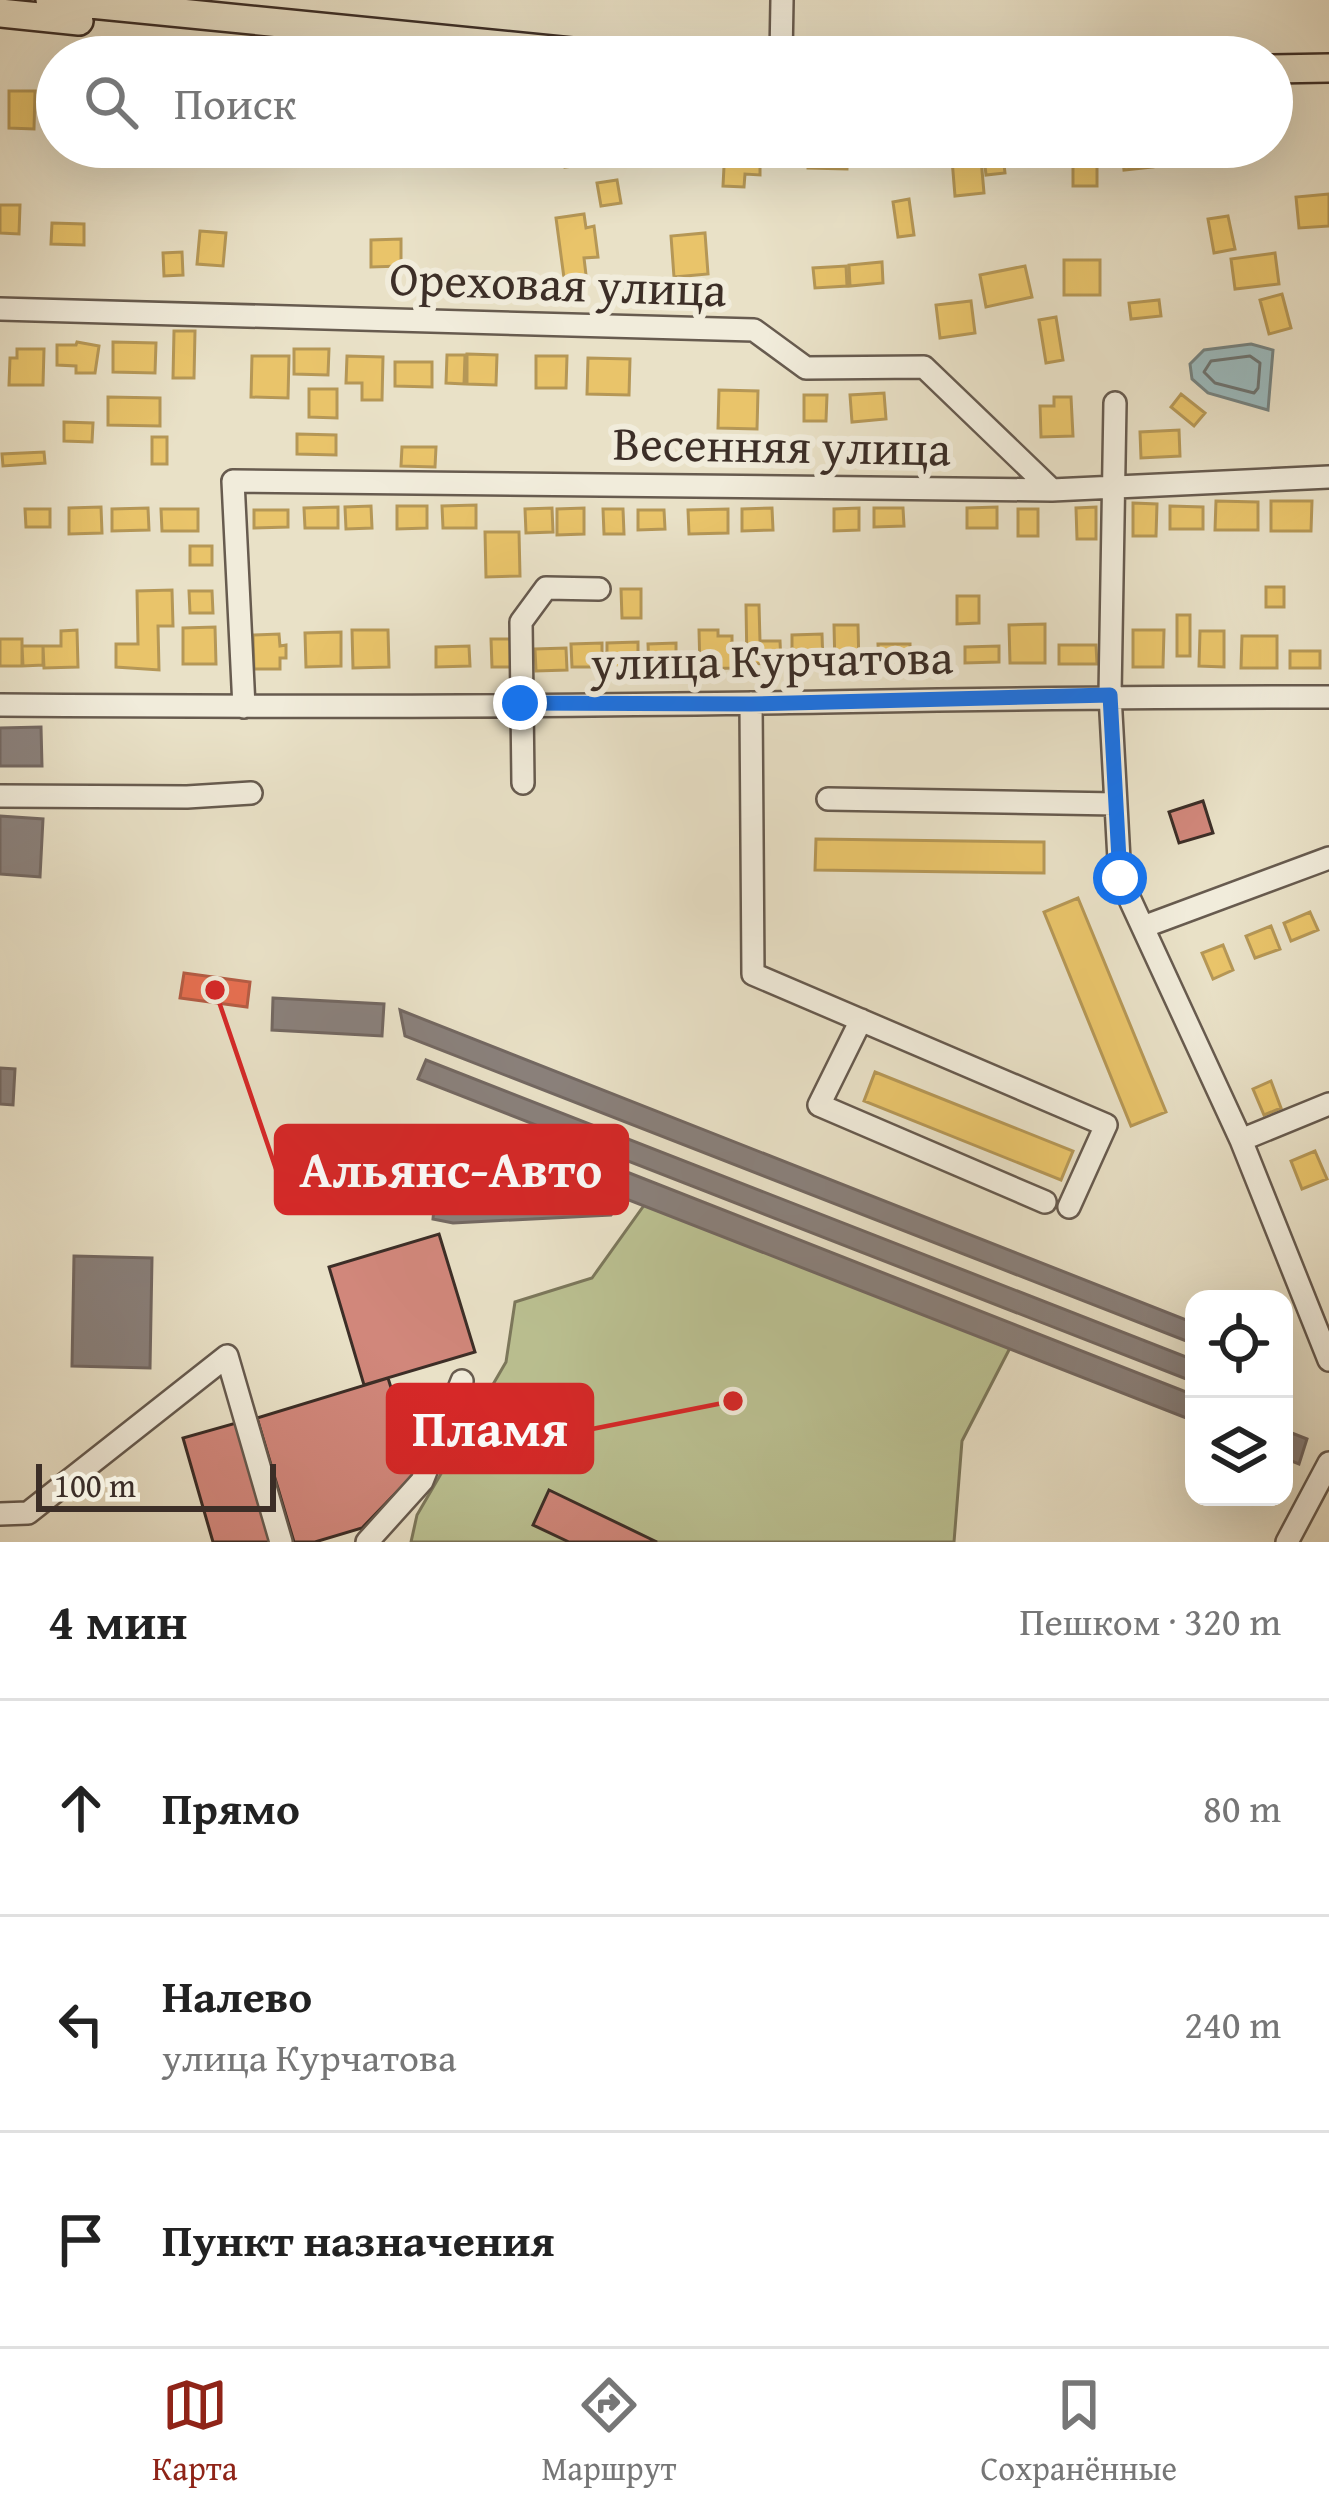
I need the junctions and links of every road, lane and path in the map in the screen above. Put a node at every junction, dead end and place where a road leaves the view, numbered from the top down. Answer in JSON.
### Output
{"nodes":[{"id":1,"x":50,"y":0,"type":"edge"},
{"id":2,"x":782,"y":0,"type":"edge"},
{"id":3,"x":0,"y":13,"type":"edge"},
{"id":4,"x":225,"y":36,"type":"edge"},
{"id":5,"x":411,"y":36,"type":"edge"},
{"id":6,"x":781,"y":36,"type":"edge"},
{"id":7,"x":1329,"y":68,"type":"edge"},
{"id":8,"x":1293,"y":69,"type":"edge"},
{"id":9,"x":1329,"y":86,"type":"edge"},
{"id":10,"x":1293,"y":87,"type":"edge"},
{"id":11,"x":0,"y":309,"type":"edge"},
{"id":12,"x":1115,"y":403,"type":"dead end"},
{"id":13,"x":1329,"y":477,"type":"edge"},
{"id":14,"x":1112,"y":485,"type":"junction"},
{"id":15,"x":1052,"y":490,"type":"junction"},
{"id":16,"x":599,"y":589,"type":"dead end"},
{"id":17,"x":1110,"y":695,"type":"junction"},
{"id":18,"x":1329,"y":697,"type":"edge"},
{"id":19,"x":520,"y":703,"type":"junction"},
{"id":20,"x":751,"y":704,"type":"junction"},
{"id":21,"x":0,"y":705,"type":"edge"},
{"id":22,"x":244,"y":707,"type":"junction"},
{"id":23,"x":523,"y":783,"type":"dead end"},
{"id":24,"x":251,"y":793,"type":"dead end"},
{"id":25,"x":0,"y":796,"type":"edge"},
{"id":26,"x":828,"y":800,"type":"dead end"},
{"id":27,"x":1116,"y":804,"type":"junction"},
{"id":28,"x":1329,"y":858,"type":"edge"},
{"id":29,"x":1143,"y":927,"type":"junction"},
{"id":30,"x":861,"y":1020,"type":"junction"},
{"id":31,"x":1329,"y":1104,"type":"edge"},
{"id":32,"x":1240,"y":1140,"type":"junction"},
{"id":33,"x":1046,"y":1202,"type":"dead end"},
{"id":34,"x":1070,"y":1207,"type":"dead end"},
{"id":35,"x":1329,"y":1360,"type":"edge"},
{"id":36,"x":462,"y":1381,"type":"dead end"},
{"id":37,"x":1329,"y":1462,"type":"edge"},
{"id":38,"x":0,"y":1514,"type":"edge"},
{"id":39,"x":281,"y":1542,"type":"edge"},
{"id":40,"x":367,"y":1542,"type":"edge"},
{"id":41,"x":1287,"y":1542,"type":"edge"}],
"edges":[{"from":1,"to":5,"type":"main road"},
{"from":2,"to":6,"type":"street"},
{"from":3,"to":4,"type":"main road"},
{"from":7,"to":8,"type":"main road"},
{"from":9,"to":10,"type":"main road"},
{"from":11,"to":15,"type":"street","name":"Ореховая улица"},
{"from":12,"to":14,"type":"street"},
{"from":13,"to":14,"type":"street","name":"Весенняя улица"},
{"from":14,"to":15,"type":"street","name":"Весенняя улица"},
{"from":14,"to":17,"type":"street"},
{"from":15,"to":22,"type":"street","name":"Весенняя улица"},
{"from":16,"to":19,"type":"street"},
{"from":17,"to":18,"type":"street","name":"улица Курчатова"},
{"from":17,"to":20,"type":"street","name":"улица Курчатова"},
{"from":17,"to":27,"type":"street"},
{"from":19,"to":20,"type":"street","name":"улица Курчатова"},
{"from":19,"to":22,"type":"street","name":"улица Курчатова"},
{"from":19,"to":23,"type":"street"},
{"from":20,"to":30,"type":"street"},
{"from":21,"to":22,"type":"street","name":"улица Курчатова"},
{"from":24,"to":25,"type":"street"},
{"from":26,"to":27,"type":"street"},
{"from":27,"to":29,"type":"street"},
{"from":28,"to":29,"type":"street"},
{"from":29,"to":32,"type":"street"},
{"from":30,"to":33,"type":"street"},
{"from":30,"to":34,"type":"street"},
{"from":31,"to":32,"type":"street"},
{"from":32,"to":35,"type":"street"},
{"from":36,"to":40,"type":"street"},
{"from":37,"to":41,"type":"street"},
{"from":38,"to":39,"type":"street"}]}
